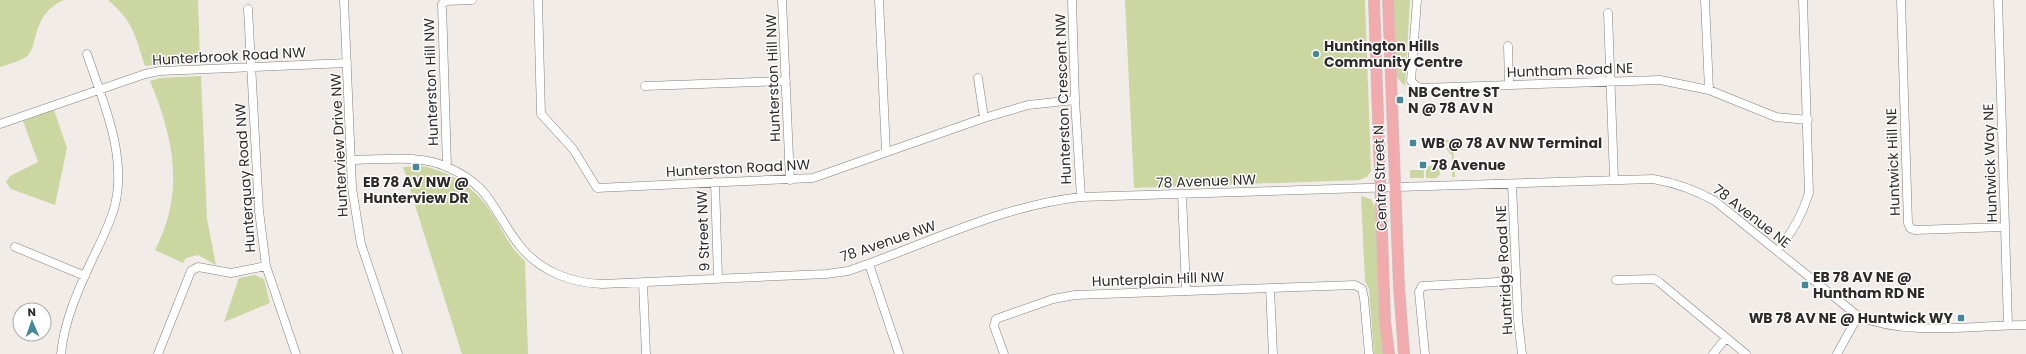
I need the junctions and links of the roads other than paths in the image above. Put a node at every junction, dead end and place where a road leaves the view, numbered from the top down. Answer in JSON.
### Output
{"nodes":[{"id":1,"x":344,"y":0,"type":"edge"},
{"id":2,"x":472,"y":0,"type":"edge"},
{"id":3,"x":538,"y":0,"type":"edge"},
{"id":4,"x":782,"y":0,"type":"edge"},
{"id":5,"x":879,"y":0,"type":"edge"},
{"id":6,"x":1072,"y":0,"type":"edge"},
{"id":7,"x":1374,"y":0,"type":"edge"},
{"id":8,"x":1388,"y":0,"type":"edge"},
{"id":9,"x":1417,"y":0,"type":"edge"},
{"id":10,"x":1706,"y":0,"type":"edge"},
{"id":11,"x":1803,"y":0,"type":"edge"},
{"id":12,"x":1901,"y":0,"type":"edge"},
{"id":13,"x":1998,"y":0,"type":"edge"},
{"id":14,"x":248,"y":9,"type":"dead end"},
{"id":15,"x":1608,"y":13,"type":"dead end"},
{"id":16,"x":1508,"y":46,"type":"dead end"},
{"id":17,"x":87,"y":54,"type":"dead end"},
{"id":18,"x":347,"y":63,"type":"junction"},
{"id":19,"x":251,"y":67,"type":"junction"},
{"id":20,"x":978,"y":78,"type":"dead end"},
{"id":21,"x":786,"y":81,"type":"junction"},
{"id":22,"x":1610,"y":81,"type":"junction"},
{"id":23,"x":1509,"y":84,"type":"junction"},
{"id":24,"x":645,"y":86,"type":"dead end"},
{"id":25,"x":99,"y":89,"type":"junction"},
{"id":26,"x":1709,"y":90,"type":"junction"},
{"id":27,"x":1075,"y":100,"type":"junction"},
{"id":28,"x":984,"y":118,"type":"junction"},
{"id":29,"x":1808,"y":120,"type":"junction"},
{"id":30,"x":0,"y":124,"type":"edge"},
{"id":31,"x":886,"y":152,"type":"junction"},
{"id":32,"x":351,"y":160,"type":"junction"},
{"id":33,"x":447,"y":167,"type":"junction"},
{"id":34,"x":1614,"y":179,"type":"junction"},
{"id":35,"x":790,"y":180,"type":"junction"},
{"id":36,"x":715,"y":182,"type":"junction"},
{"id":37,"x":1512,"y":184,"type":"junction"},
{"id":38,"x":1381,"y":187,"type":"junction"},
{"id":39,"x":1395,"y":187,"type":"junction"},
{"id":40,"x":1182,"y":195,"type":"junction"},
{"id":41,"x":1080,"y":197,"type":"junction"},
{"id":42,"x":2005,"y":227,"type":"junction"},
{"id":43,"x":15,"y":247,"type":"dead end"},
{"id":44,"x":1778,"y":251,"type":"junction"},
{"id":45,"x":869,"y":264,"type":"junction"},
{"id":46,"x":266,"y":266,"type":"junction"},
{"id":47,"x":85,"y":276,"type":"junction"},
{"id":48,"x":718,"y":279,"type":"junction"},
{"id":49,"x":1616,"y":280,"type":"dead end"},
{"id":50,"x":1516,"y":281,"type":"junction"},
{"id":51,"x":643,"y":283,"type":"junction"},
{"id":52,"x":1270,"y":288,"type":"junction"},
{"id":53,"x":1186,"y":290,"type":"junction"},
{"id":54,"x":1858,"y":316,"type":"junction"},
{"id":55,"x":2008,"y":325,"type":"junction"},
{"id":56,"x":2026,"y":325,"type":"edge"},
{"id":57,"x":1726,"y":338,"type":"junction"},
{"id":58,"x":60,"y":354,"type":"edge"},
{"id":59,"x":158,"y":354,"type":"edge"},
{"id":60,"x":295,"y":354,"type":"edge"},
{"id":61,"x":398,"y":354,"type":"edge"},
{"id":62,"x":646,"y":354,"type":"edge"},
{"id":63,"x":899,"y":354,"type":"edge"},
{"id":64,"x":1004,"y":354,"type":"edge"},
{"id":65,"x":1273,"y":354,"type":"edge"},
{"id":66,"x":1369,"y":354,"type":"edge"},
{"id":67,"x":1389,"y":354,"type":"edge"},
{"id":68,"x":1404,"y":354,"type":"edge"},
{"id":69,"x":1424,"y":354,"type":"edge"},
{"id":70,"x":1522,"y":354,"type":"edge"},
{"id":71,"x":1713,"y":354,"type":"edge"},
{"id":72,"x":1746,"y":354,"type":"edge"},
{"id":73,"x":1837,"y":354,"type":"edge"}],
"edges":[{"from":1,"to":18,"type":"street","name":"Hunterview Drive NW"},
{"from":2,"to":33,"type":"street","name":"Hunterston Hill NW"},
{"from":3,"to":36,"type":"street","name":"Hunterston Road NW"},
{"from":4,"to":21,"type":"street","name":"Hunterston Hill NW"},
{"from":5,"to":31,"type":"street"},
{"from":6,"to":27,"type":"street","name":"Hunterston Crescent NW"},
{"from":7,"to":38,"type":"main road","name":"Centre Street N"},
{"from":8,"to":39,"type":"main road","name":"Centre Street N"},
{"from":9,"to":23,"type":"street","name":"Huntham Road NE"},
{"from":10,"to":26,"type":"street"},
{"from":11,"to":29,"type":"street"},
{"from":12,"to":42,"type":"street","name":"Huntwick Hill NE"},
{"from":13,"to":42,"type":"street","name":"Huntwick Way NE"},
{"from":14,"to":19,"type":"street","name":"Hunterquay Road NW"},
{"from":15,"to":22,"type":"street"},
{"from":16,"to":23,"type":"street"},
{"from":17,"to":25,"type":"street"},
{"from":18,"to":19,"type":"street","name":"Hunterbrook Road NW"},
{"from":18,"to":32,"type":"street","name":"Hunterview Drive NW"},
{"from":19,"to":25,"type":"street","name":"Hunterbrook Road NW"},
{"from":19,"to":46,"type":"street","name":"Hunterquay Road NW"},
{"from":20,"to":28,"type":"street"},
{"from":21,"to":24,"type":"street"},
{"from":21,"to":35,"type":"street","name":"Hunterston Hill NW"},
{"from":22,"to":23,"type":"street","name":"Huntham Road NE"},
{"from":22,"to":26,"type":"street","name":"Huntham Road NE"},
{"from":22,"to":34,"type":"street"},
{"from":25,"to":30,"type":"street","name":"Hunterbrook Road NW"},
{"from":25,"to":47,"type":"street"},
{"from":26,"to":29,"type":"street","name":"Huntham Road NE"},
{"from":27,"to":28,"type":"street","name":"Hunterston Road NW"},
{"from":27,"to":41,"type":"street","name":"Hunterston Crescent NW"},
{"from":28,"to":31,"type":"street","name":"Hunterston Road NW"},
{"from":29,"to":44,"type":"street"},
{"from":31,"to":35,"type":"street","name":"Hunterston Road NW"},
{"from":32,"to":33,"type":"street","name":"78 Avenue NW"},
{"from":32,"to":61,"type":"street","name":"Hunterview Drive NW"},
{"from":33,"to":51,"type":"street","name":"78 Avenue NW"},
{"from":34,"to":37,"type":"street","name":"78 Avenue NE"},
{"from":34,"to":44,"type":"street","name":"78 Avenue NE"},
{"from":35,"to":36,"type":"street","name":"Hunterston Road NW"},
{"from":36,"to":48,"type":"street","name":"9 Street NW"},
{"from":37,"to":39,"type":"street","name":"78 Avenue NE"},
{"from":37,"to":50,"type":"street","name":"Huntridge Road NE"},
{"from":38,"to":39,"type":"street","name":"78 Avenue NW"},
{"from":38,"to":40,"type":"street","name":"78 Avenue NW"},
{"from":38,"to":67,"type":"main road","name":"Centre Street N"},
{"from":39,"to":68,"type":"main road","name":"Centre Street N"},
{"from":40,"to":41,"type":"street","name":"78 Avenue NW"},
{"from":40,"to":53,"type":"street"},
{"from":41,"to":45,"type":"street","name":"78 Avenue NW"},
{"from":42,"to":55,"type":"street","name":"Huntwick Way NE"},
{"from":43,"to":47,"type":"street"},
{"from":44,"to":54,"type":"street","name":"78 Avenue NE"},
{"from":45,"to":48,"type":"street","name":"78 Avenue NW"},
{"from":45,"to":63,"type":"street"},
{"from":46,"to":59,"type":"street"},
{"from":46,"to":60,"type":"street","name":"Hunterquay Road NW"},
{"from":47,"to":58,"type":"street"},
{"from":48,"to":51,"type":"street","name":"78 Avenue NW"},
{"from":49,"to":57,"type":"street"},
{"from":50,"to":69,"type":"street"},
{"from":50,"to":70,"type":"street","name":"Huntridge Road NE"},
{"from":51,"to":62,"type":"street"},
{"from":52,"to":53,"type":"street","name":"Hunterplain Hill NW"},
{"from":52,"to":65,"type":"street"},
{"from":52,"to":66,"type":"street","name":"Hunterplain Hill NW"},
{"from":53,"to":64,"type":"street","name":"Hunterplain Hill NW"},
{"from":54,"to":55,"type":"street","name":"78 Avenue NE"},
{"from":54,"to":73,"type":"street"},
{"from":55,"to":56,"type":"street","name":"78 Avenue NE"},
{"from":57,"to":71,"type":"street"},
{"from":57,"to":72,"type":"street"}]}
